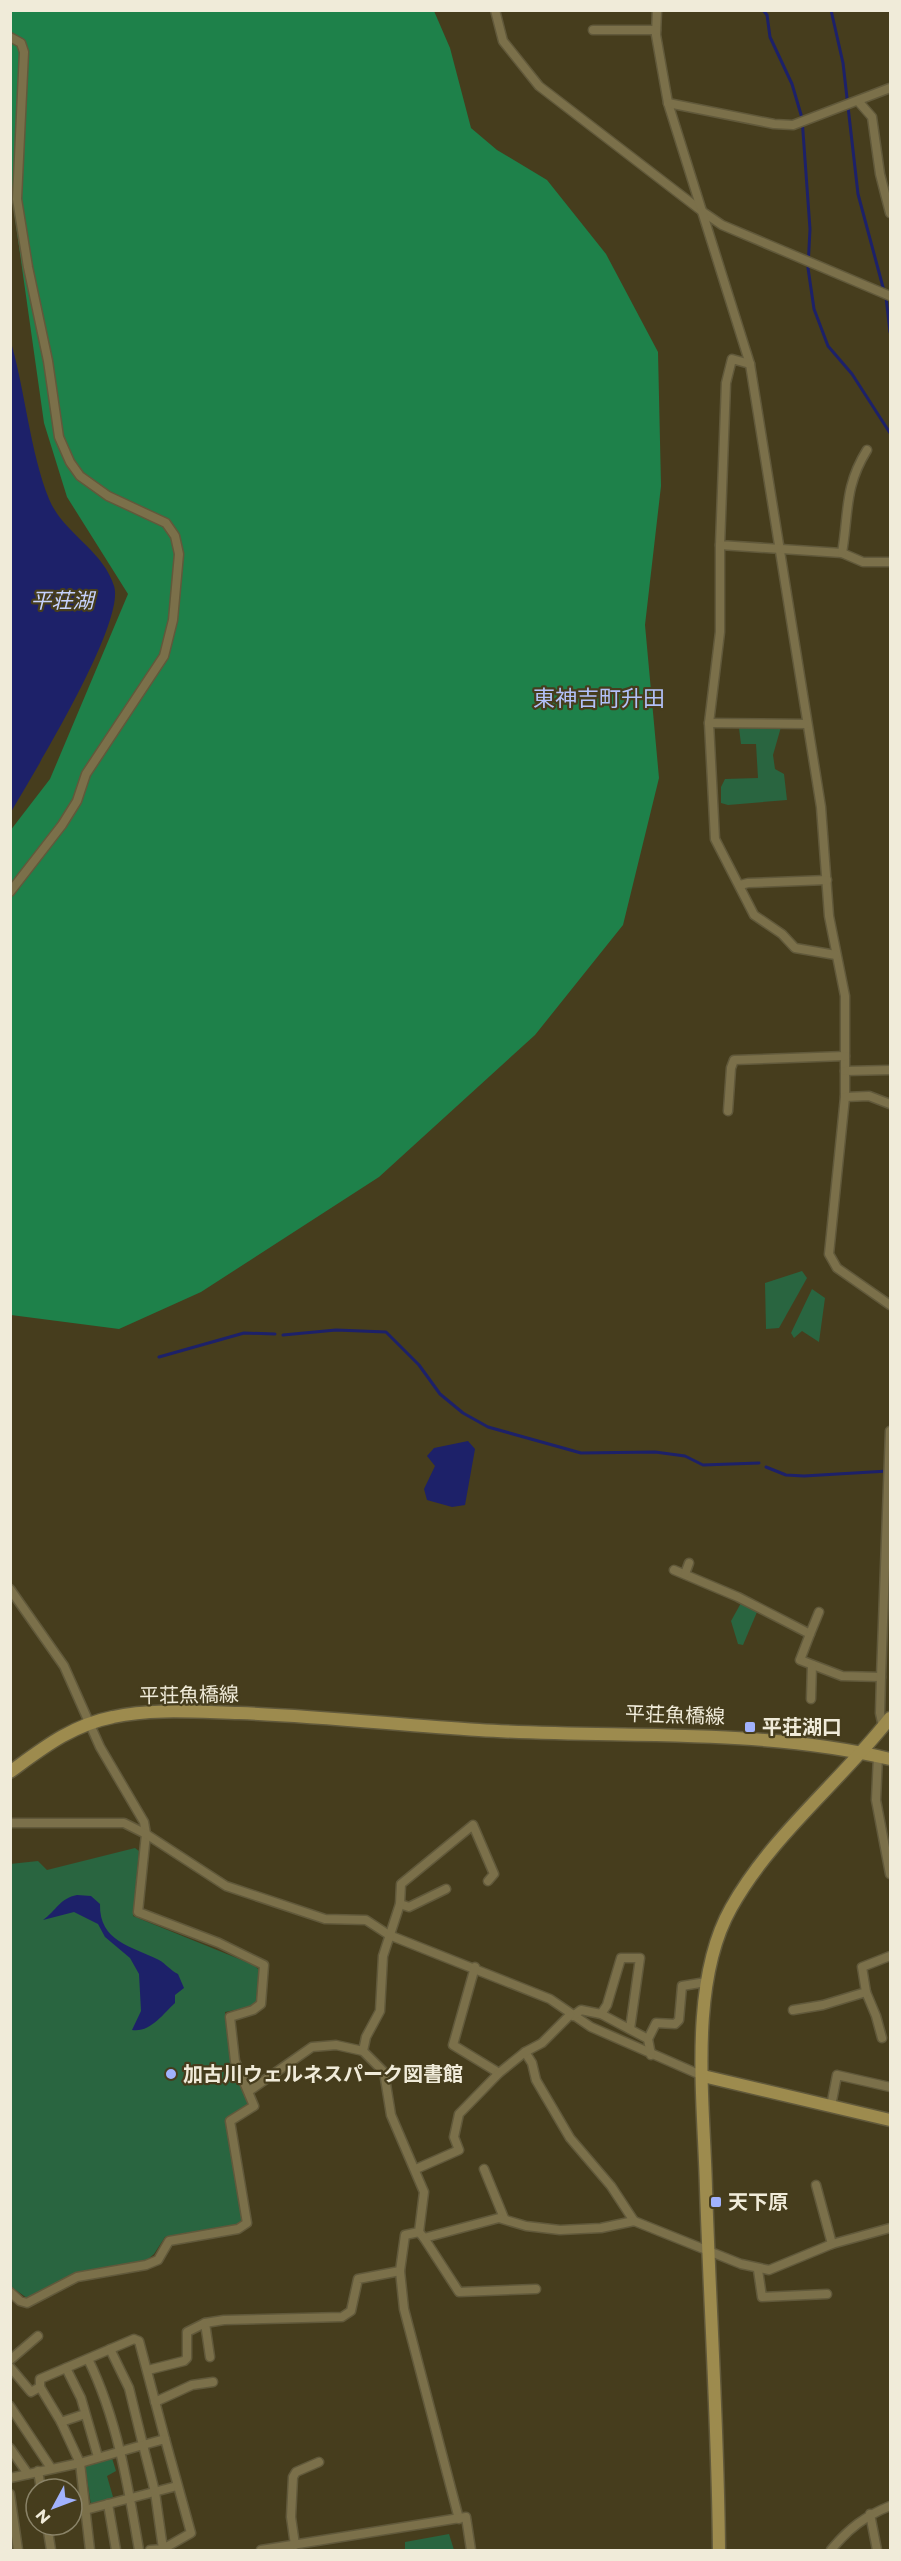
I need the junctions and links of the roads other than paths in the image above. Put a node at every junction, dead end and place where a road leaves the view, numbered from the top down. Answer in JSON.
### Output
{"nodes":[{"id":1,"x":495,"y":10,"type":"edge"},
{"id":2,"x":657,"y":10,"type":"edge"},
{"id":3,"x":593,"y":30,"type":"dead end"},
{"id":4,"x":656,"y":30,"type":"junction"},
{"id":5,"x":10,"y":38,"type":"edge"},
{"id":6,"x":891,"y":88,"type":"edge"},
{"id":7,"x":858,"y":101,"type":"junction"},
{"id":8,"x":668,"y":103,"type":"junction"},
{"id":9,"x":888,"y":194,"type":"edge"},
{"id":10,"x":703,"y":212,"type":"junction"},
{"id":11,"x":891,"y":213,"type":"edge"},
{"id":12,"x":891,"y":296,"type":"edge"},
{"id":13,"x":750,"y":363,"type":"junction"},
{"id":14,"x":867,"y":450,"type":"dead end"},
{"id":15,"x":720,"y":545,"type":"junction"},
{"id":16,"x":780,"y":549,"type":"junction"},
{"id":17,"x":842,"y":553,"type":"junction"},
{"id":18,"x":891,"y":562,"type":"edge"},
{"id":19,"x":709,"y":723,"type":"junction"},
{"id":20,"x":807,"y":724,"type":"junction"},
{"id":21,"x":827,"y":880,"type":"junction"},
{"id":22,"x":740,"y":885,"type":"junction"},
{"id":23,"x":10,"y":892,"type":"edge"},
{"id":24,"x":836,"y":955,"type":"junction"},
{"id":25,"x":845,"y":1056,"type":"junction"},
{"id":26,"x":891,"y":1070,"type":"edge"},
{"id":27,"x":845,"y":1071,"type":"junction"},
{"id":28,"x":845,"y":1097,"type":"junction"},
{"id":29,"x":891,"y":1104,"type":"edge"},
{"id":30,"x":728,"y":1111,"type":"dead end"},
{"id":31,"x":891,"y":1305,"type":"edge"},
{"id":32,"x":891,"y":1431,"type":"edge"},
{"id":33,"x":689,"y":1563,"type":"dead end"},
{"id":34,"x":674,"y":1570,"type":"dead end"},
{"id":35,"x":685,"y":1574,"type":"junction"},
{"id":36,"x":10,"y":1589,"type":"edge"},
{"id":37,"x":819,"y":1612,"type":"dead end"},
{"id":38,"x":810,"y":1634,"type":"junction"},
{"id":39,"x":812,"y":1665,"type":"junction"},
{"id":40,"x":881,"y":1677,"type":"junction"},
{"id":41,"x":811,"y":1699,"type":"dead end"},
{"id":42,"x":88,"y":1722,"type":"junction"},
{"id":43,"x":887,"y":1722,"type":"edge"},
{"id":44,"x":860,"y":1754,"type":"junction"},
{"id":45,"x":884,"y":1758,"type":"edge"},
{"id":46,"x":10,"y":1772,"type":"edge"},
{"id":47,"x":10,"y":1823,"type":"edge"},
{"id":48,"x":891,"y":1827,"type":"edge"},
{"id":49,"x":146,"y":1834,"type":"junction"},
{"id":50,"x":883,"y":1839,"type":"junction"},
{"id":51,"x":891,"y":1874,"type":"edge"},
{"id":52,"x":488,"y":1881,"type":"dead end"},
{"id":53,"x":446,"y":1890,"type":"dead end"},
{"id":54,"x":400,"y":1904,"type":"junction"},
{"id":55,"x":389,"y":1935,"type":"junction"},
{"id":56,"x":891,"y":1956,"type":"edge"},
{"id":57,"x":475,"y":1967,"type":"junction"},
{"id":58,"x":706,"y":1982,"type":"junction"},
{"id":59,"x":866,"y":1992,"type":"junction"},
{"id":60,"x":794,"y":2010,"type":"dead end"},
{"id":61,"x":601,"y":2014,"type":"junction"},
{"id":62,"x":571,"y":2015,"type":"junction"},
{"id":63,"x":630,"y":2028,"type":"junction"},
{"id":64,"x":648,"y":2038,"type":"junction"},
{"id":65,"x":882,"y":2038,"type":"dead end"},
{"id":66,"x":363,"y":2051,"type":"junction"},
{"id":67,"x":525,"y":2052,"type":"junction"},
{"id":68,"x":651,"y":2055,"type":"junction"},
{"id":69,"x":499,"y":2073,"type":"junction"},
{"id":70,"x":703,"y":2076,"type":"junction"},
{"id":71,"x":891,"y":2087,"type":"edge"},
{"id":72,"x":249,"y":2091,"type":"junction"},
{"id":73,"x":831,"y":2106,"type":"junction"},
{"id":74,"x":891,"y":2120,"type":"edge"},
{"id":75,"x":416,"y":2169,"type":"junction"},
{"id":76,"x":484,"y":2169,"type":"dead end"},
{"id":77,"x":816,"y":2185,"type":"dead end"},
{"id":78,"x":504,"y":2218,"type":"junction"},
{"id":79,"x":634,"y":2221,"type":"junction"},
{"id":80,"x":891,"y":2228,"type":"edge"},
{"id":81,"x":422,"y":2235,"type":"junction"},
{"id":82,"x":832,"y":2244,"type":"junction"},
{"id":83,"x":708,"y":2249,"type":"junction"},
{"id":84,"x":758,"y":2270,"type":"junction"},
{"id":85,"x":400,"y":2271,"type":"junction"},
{"id":86,"x":536,"y":2289,"type":"dead end"},
{"id":87,"x":10,"y":2292,"type":"edge"},
{"id":88,"x":827,"y":2294,"type":"dead end"},
{"id":89,"x":205,"y":2323,"type":"junction"},
{"id":90,"x":38,"y":2336,"type":"dead end"},
{"id":91,"x":110,"y":2349,"type":"junction"},
{"id":92,"x":210,"y":2357,"type":"dead end"},
{"id":93,"x":88,"y":2359,"type":"junction"},
{"id":94,"x":10,"y":2361,"type":"edge"},
{"id":95,"x":10,"y":2367,"type":"edge"},
{"id":96,"x":66,"y":2368,"type":"junction"},
{"id":97,"x":148,"y":2370,"type":"junction"},
{"id":98,"x":15,"y":2378,"type":"edge"},
{"id":99,"x":213,"y":2382,"type":"dead end"},
{"id":100,"x":40,"y":2387,"type":"junction"},
{"id":101,"x":155,"y":2402,"type":"junction"},
{"id":102,"x":10,"y":2406,"type":"edge"},
{"id":103,"x":85,"y":2414,"type":"junction"},
{"id":104,"x":61,"y":2422,"type":"junction"},
{"id":105,"x":165,"y":2439,"type":"junction"},
{"id":106,"x":143,"y":2445,"type":"junction"},
{"id":107,"x":10,"y":2448,"type":"edge"},
{"id":108,"x":118,"y":2450,"type":"junction"},
{"id":109,"x":98,"y":2457,"type":"junction"},
{"id":110,"x":319,"y":2462,"type":"dead end"},
{"id":111,"x":80,"y":2463,"type":"junction"},
{"id":112,"x":51,"y":2468,"type":"junction"},
{"id":113,"x":38,"y":2471,"type":"junction"},
{"id":114,"x":28,"y":2474,"type":"junction"},
{"id":115,"x":39,"y":2477,"type":"edge"},
{"id":116,"x":10,"y":2478,"type":"edge"},
{"id":117,"x":177,"y":2486,"type":"junction"},
{"id":118,"x":155,"y":2492,"type":"junction"},
{"id":119,"x":10,"y":2494,"type":"edge"},
{"id":120,"x":131,"y":2499,"type":"junction"},
{"id":121,"x":108,"y":2504,"type":"junction"},
{"id":122,"x":891,"y":2506,"type":"edge"},
{"id":123,"x":85,"y":2510,"type":"junction"},
{"id":124,"x":870,"y":2514,"type":"junction"},
{"id":125,"x":459,"y":2518,"type":"junction"},
{"id":126,"x":295,"y":2545,"type":"junction"},
{"id":127,"x":18,"y":2550,"type":"edge"},
{"id":128,"x":90,"y":2550,"type":"edge"},
{"id":129,"x":116,"y":2550,"type":"edge"},
{"id":130,"x":139,"y":2550,"type":"edge"},
{"id":131,"x":150,"y":2550,"type":"edge"},
{"id":132,"x":164,"y":2550,"type":"edge"},
{"id":133,"x":261,"y":2550,"type":"edge"},
{"id":134,"x":471,"y":2550,"type":"edge"},
{"id":135,"x":719,"y":2550,"type":"edge"},
{"id":136,"x":831,"y":2550,"type":"edge"},
{"id":137,"x":878,"y":2550,"type":"edge"}],
"edges":[{"from":1,"to":10,"type":"street"},
{"from":2,"to":4,"type":"street"},
{"from":3,"to":4,"type":"street"},
{"from":4,"to":8,"type":"street"},
{"from":5,"to":23,"type":"street"},
{"from":6,"to":7,"type":"street"},
{"from":7,"to":8,"type":"street"},
{"from":7,"to":9,"type":"street"},
{"from":8,"to":10,"type":"street"},
{"from":9,"to":11,"type":"street"},
{"from":10,"to":12,"type":"street"},
{"from":10,"to":13,"type":"street"},
{"from":13,"to":15,"type":"street"},
{"from":13,"to":16,"type":"street"},
{"from":14,"to":17,"type":"street"},
{"from":15,"to":16,"type":"street"},
{"from":15,"to":19,"type":"street"},
{"from":16,"to":17,"type":"street"},
{"from":16,"to":20,"type":"street"},
{"from":17,"to":18,"type":"street"},
{"from":19,"to":20,"type":"street"},
{"from":19,"to":22,"type":"street"},
{"from":20,"to":21,"type":"street"},
{"from":21,"to":22,"type":"street"},
{"from":21,"to":24,"type":"street"},
{"from":22,"to":24,"type":"street"},
{"from":24,"to":25,"type":"street"},
{"from":25,"to":27,"type":"street"},
{"from":25,"to":30,"type":"street"},
{"from":26,"to":27,"type":"street"},
{"from":27,"to":28,"type":"street"},
{"from":28,"to":29,"type":"street"},
{"from":28,"to":31,"type":"street"},
{"from":32,"to":40,"type":"street"},
{"from":33,"to":35,"type":"street"},
{"from":34,"to":35,"type":"street"},
{"from":35,"to":38,"type":"street"},
{"from":36,"to":42,"type":"street"},
{"from":37,"to":38,"type":"street"},
{"from":38,"to":39,"type":"street"},
{"from":39,"to":40,"type":"street"},
{"from":39,"to":41,"type":"street"},
{"from":40,"to":43,"type":"street"},
{"from":42,"to":44,"type":"main road","name":"平荘魚橋線"},
{"from":42,"to":46,"type":"main road","name":"平荘魚橋線"},
{"from":42,"to":49,"type":"street"},
{"from":43,"to":44,"type":"main road"},
{"from":44,"to":45,"type":"main road","name":"平荘魚橋線"},
{"from":44,"to":58,"type":"main road"},
{"from":45,"to":50,"type":"street"},
{"from":47,"to":49,"type":"street"},
{"from":48,"to":50,"type":"street"},
{"from":49,"to":55,"type":"street"},
{"from":49,"to":72,"type":"street"},
{"from":50,"to":51,"type":"street"},
{"from":52,"to":54,"type":"street"},
{"from":53,"to":54,"type":"street"},
{"from":54,"to":55,"type":"street"},
{"from":55,"to":57,"type":"street"},
{"from":55,"to":66,"type":"street"},
{"from":56,"to":59,"type":"street"},
{"from":57,"to":62,"type":"street"},
{"from":57,"to":69,"type":"street"},
{"from":58,"to":64,"type":"street"},
{"from":58,"to":70,"type":"main road"},
{"from":59,"to":60,"type":"street"},
{"from":59,"to":65,"type":"street"},
{"from":61,"to":62,"type":"street"},
{"from":61,"to":63,"type":"street"},
{"from":61,"to":63,"type":"street"},
{"from":62,"to":67,"type":"street"},
{"from":62,"to":68,"type":"street"},
{"from":63,"to":64,"type":"street"},
{"from":64,"to":68,"type":"street"},
{"from":66,"to":72,"type":"street"},
{"from":66,"to":75,"type":"street"},
{"from":67,"to":69,"type":"street"},
{"from":67,"to":79,"type":"street"},
{"from":68,"to":70,"type":"street"},
{"from":69,"to":75,"type":"street"},
{"from":70,"to":73,"type":"main road"},
{"from":70,"to":83,"type":"main road"},
{"from":71,"to":73,"type":"street"},
{"from":72,"to":87,"type":"street"},
{"from":73,"to":74,"type":"main road"},
{"from":75,"to":81,"type":"street"},
{"from":76,"to":78,"type":"street"},
{"from":77,"to":82,"type":"street"},
{"from":78,"to":79,"type":"street"},
{"from":78,"to":81,"type":"street"},
{"from":79,"to":83,"type":"street"},
{"from":80,"to":82,"type":"street"},
{"from":81,"to":85,"type":"street"},
{"from":81,"to":86,"type":"street"},
{"from":82,"to":84,"type":"street"},
{"from":83,"to":84,"type":"street"},
{"from":83,"to":135,"type":"main road"},
{"from":84,"to":88,"type":"street"},
{"from":85,"to":89,"type":"street"},
{"from":85,"to":125,"type":"street"},
{"from":89,"to":92,"type":"street"},
{"from":89,"to":97,"type":"street"},
{"from":90,"to":94,"type":"street"},
{"from":91,"to":93,"type":"street"},
{"from":91,"to":97,"type":"street"},
{"from":91,"to":106,"type":"street"},
{"from":93,"to":96,"type":"street"},
{"from":93,"to":108,"type":"street"},
{"from":95,"to":98,"type":"street"},
{"from":96,"to":100,"type":"street"},
{"from":96,"to":103,"type":"street"},
{"from":97,"to":101,"type":"street"},
{"from":98,"to":100,"type":"street"},
{"from":99,"to":101,"type":"street"},
{"from":100,"to":104,"type":"street"},
{"from":101,"to":105,"type":"street"},
{"from":102,"to":112,"type":"street"},
{"from":103,"to":104,"type":"street"},
{"from":103,"to":109,"type":"street"},
{"from":104,"to":111,"type":"street"},
{"from":105,"to":106,"type":"street"},
{"from":105,"to":117,"type":"street"},
{"from":106,"to":108,"type":"street"},
{"from":106,"to":118,"type":"street"},
{"from":107,"to":114,"type":"street"},
{"from":108,"to":109,"type":"street"},
{"from":108,"to":120,"type":"street"},
{"from":109,"to":111,"type":"street"},
{"from":110,"to":126,"type":"street"},
{"from":111,"to":112,"type":"street"},
{"from":111,"to":123,"type":"street"},
{"from":112,"to":113,"type":"street"},
{"from":113,"to":114,"type":"street"},
{"from":113,"to":115,"type":"street"},
{"from":114,"to":116,"type":"street"},
{"from":117,"to":118,"type":"street"},
{"from":117,"to":132,"type":"street"},
{"from":118,"to":120,"type":"street"},
{"from":118,"to":132,"type":"street"},
{"from":119,"to":127,"type":"street"},
{"from":120,"to":121,"type":"street"},
{"from":120,"to":130,"type":"street"},
{"from":121,"to":123,"type":"street"},
{"from":121,"to":129,"type":"street"},
{"from":122,"to":124,"type":"street"},
{"from":123,"to":128,"type":"street"},
{"from":124,"to":136,"type":"street"},
{"from":124,"to":137,"type":"street"},
{"from":125,"to":126,"type":"street"},
{"from":125,"to":134,"type":"street"},
{"from":126,"to":133,"type":"street"},
{"from":131,"to":132,"type":"street"}]}
